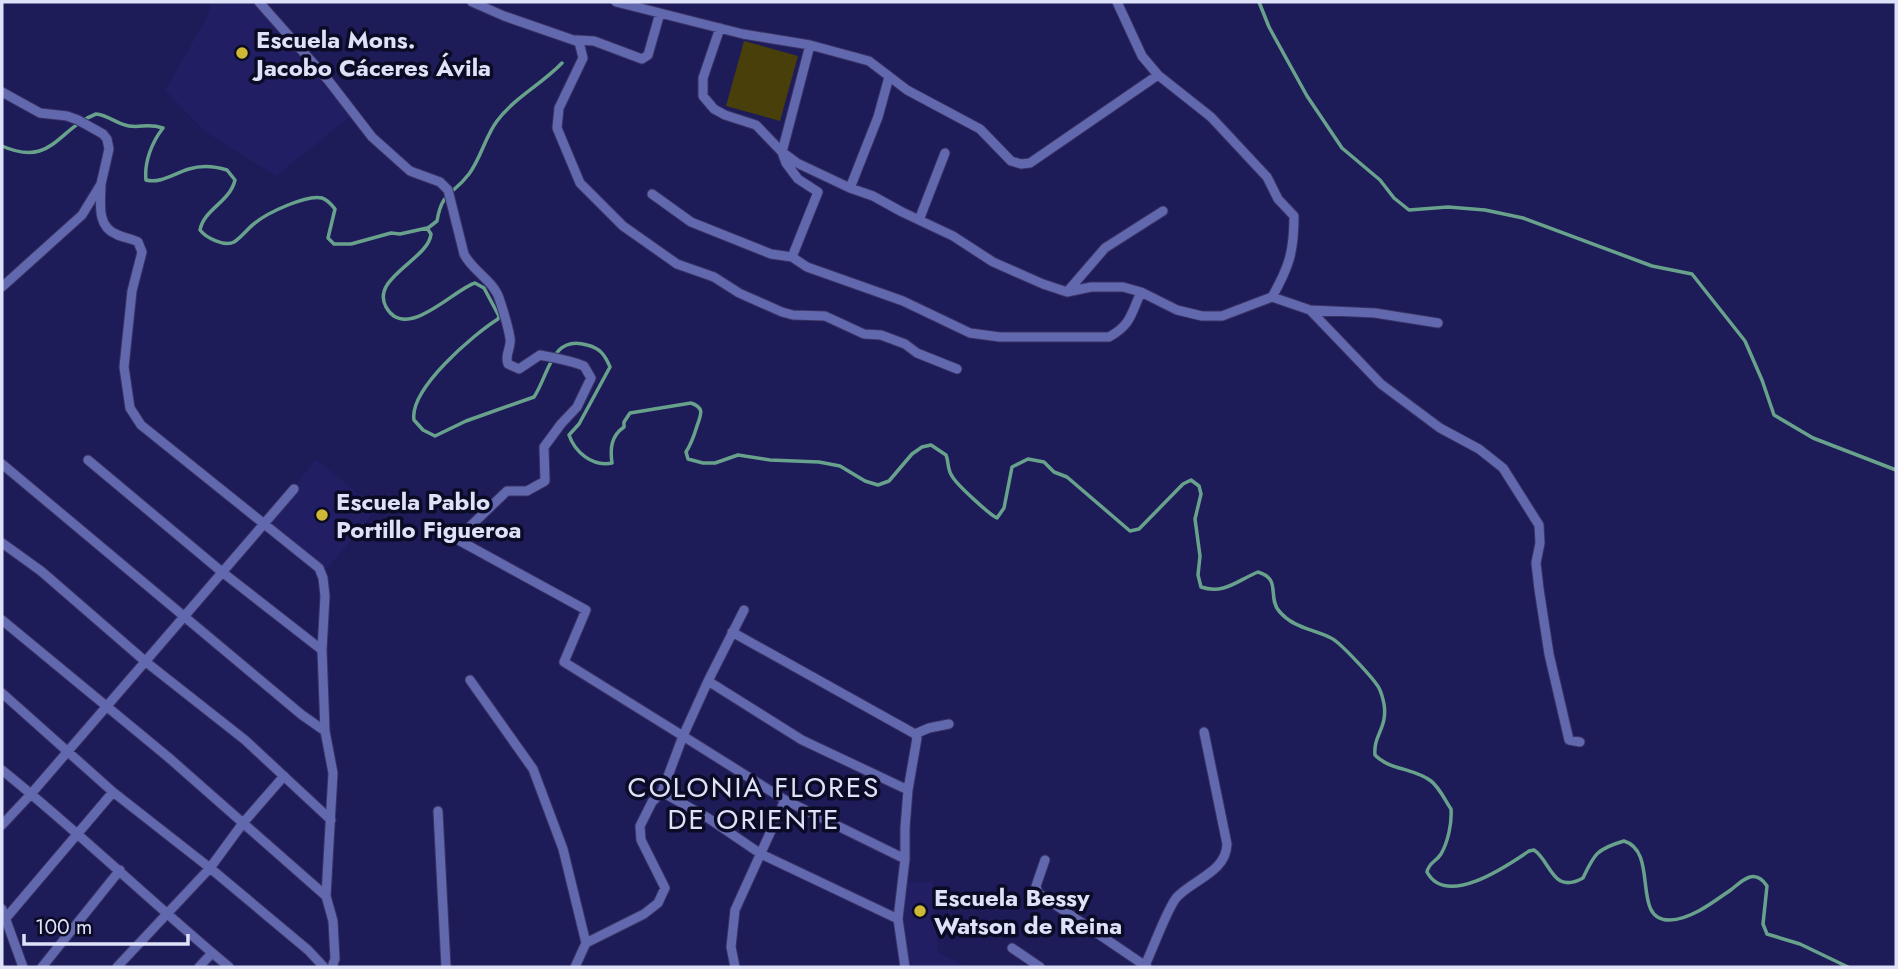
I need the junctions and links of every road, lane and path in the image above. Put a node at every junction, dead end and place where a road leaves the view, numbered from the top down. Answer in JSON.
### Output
{"nodes":[{"id":1,"x":259,"y":2,"type":"edge"},
{"id":2,"x":472,"y":2,"type":"edge"},
{"id":3,"x":616,"y":2,"type":"edge"},
{"id":4,"x":1116,"y":2,"type":"edge"},
{"id":5,"x":660,"y":13,"type":"junction"},
{"id":6,"x":720,"y":28,"type":"junction"},
{"id":7,"x":576,"y":40,"type":"junction"},
{"id":8,"x":810,"y":45,"type":"junction"},
{"id":9,"x":1158,"y":75,"type":"junction"},
{"id":10,"x":889,"y":77,"type":"junction"},
{"id":11,"x":2,"y":93,"type":"edge"},
{"id":12,"x":782,"y":152,"type":"junction"},
{"id":13,"x":945,"y":153,"type":"dead end"},
{"id":14,"x":101,"y":184,"type":"junction"},
{"id":15,"x":850,"y":188,"type":"junction"},
{"id":16,"x":652,"y":194,"type":"dead end"},
{"id":17,"x":1163,"y":211,"type":"dead end"},
{"id":18,"x":919,"y":220,"type":"junction"},
{"id":19,"x":792,"y":257,"type":"junction"},
{"id":20,"x":2,"y":287,"type":"edge"},
{"id":21,"x":1066,"y":292,"type":"junction"},
{"id":22,"x":1141,"y":292,"type":"junction"},
{"id":23,"x":1272,"y":298,"type":"junction"},
{"id":24,"x":1310,"y":310,"type":"junction"},
{"id":25,"x":1438,"y":323,"type":"dead end"},
{"id":26,"x":957,"y":369,"type":"dead end"},
{"id":27,"x":88,"y":460,"type":"dead end"},
{"id":28,"x":2,"y":464,"type":"edge"},
{"id":29,"x":294,"y":489,"type":"dead end"},
{"id":30,"x":262,"y":524,"type":"junction"},
{"id":31,"x":2,"y":543,"type":"edge"},
{"id":32,"x":222,"y":572,"type":"junction"},
{"id":33,"x":744,"y":610,"type":"dead end"},
{"id":34,"x":186,"y":617,"type":"junction"},
{"id":35,"x":2,"y":620,"type":"edge"},
{"id":36,"x":732,"y":632,"type":"junction"},
{"id":37,"x":322,"y":650,"type":"junction"},
{"id":38,"x":146,"y":662,"type":"junction"},
{"id":39,"x":470,"y":680,"type":"dead end"},
{"id":40,"x":708,"y":681,"type":"junction"},
{"id":41,"x":2,"y":693,"type":"edge"},
{"id":42,"x":106,"y":706,"type":"junction"},
{"id":43,"x":949,"y":724,"type":"dead end"},
{"id":44,"x":325,"y":732,"type":"junction"},
{"id":45,"x":1204,"y":732,"type":"dead end"},
{"id":46,"x":915,"y":734,"type":"junction"},
{"id":47,"x":683,"y":736,"type":"junction"},
{"id":48,"x":1580,"y":742,"type":"dead end"},
{"id":49,"x":68,"y":751,"type":"junction"},
{"id":50,"x":2,"y":770,"type":"edge"},
{"id":51,"x":284,"y":776,"type":"junction"},
{"id":52,"x":908,"y":790,"type":"junction"},
{"id":53,"x":113,"y":792,"type":"junction"},
{"id":54,"x":662,"y":792,"type":"junction"},
{"id":55,"x":32,"y":794,"type":"junction"},
{"id":56,"x":785,"y":800,"type":"junction"},
{"id":57,"x":438,"y":811,"type":"dead end"},
{"id":58,"x":331,"y":820,"type":"junction"},
{"id":59,"x":243,"y":823,"type":"junction"},
{"id":60,"x":2,"y":824,"type":"edge"},
{"id":61,"x":79,"y":835,"type":"junction"},
{"id":62,"x":761,"y":854,"type":"junction"},
{"id":63,"x":905,"y":859,"type":"junction"},
{"id":64,"x":1045,"y":860,"type":"dead end"},
{"id":65,"x":209,"y":868,"type":"junction"},
{"id":66,"x":120,"y":870,"type":"junction"},
{"id":67,"x":326,"y":896,"type":"junction"},
{"id":68,"x":4,"y":913,"type":"edge"},
{"id":69,"x":165,"y":914,"type":"junction"},
{"id":70,"x":898,"y":919,"type":"junction"},
{"id":71,"x":586,"y":943,"type":"junction"},
{"id":72,"x":1012,"y":948,"type":"dead end"},
{"id":73,"x":212,"y":953,"type":"junction"},
{"id":74,"x":23,"y":967,"type":"edge"},
{"id":75,"x":42,"y":967,"type":"edge"},
{"id":76,"x":117,"y":967,"type":"edge"},
{"id":77,"x":199,"y":967,"type":"edge"},
{"id":78,"x":229,"y":967,"type":"edge"},
{"id":79,"x":324,"y":967,"type":"edge"},
{"id":80,"x":332,"y":967,"type":"edge"},
{"id":81,"x":446,"y":967,"type":"edge"},
{"id":82,"x":575,"y":967,"type":"edge"},
{"id":83,"x":735,"y":967,"type":"edge"},
{"id":84,"x":905,"y":967,"type":"edge"},
{"id":85,"x":1040,"y":967,"type":"edge"},
{"id":86,"x":1145,"y":967,"type":"edge"}],
"edges":[{"from":1,"to":47,"type":"street"},
{"from":2,"to":7,"type":"street"},
{"from":3,"to":5,"type":"street"},
{"from":4,"to":9,"type":"street"},
{"from":5,"to":6,"type":"street"},
{"from":5,"to":7,"type":"street"},
{"from":6,"to":8,"type":"street"},
{"from":6,"to":12,"type":"street"},
{"from":7,"to":26,"type":"street"},
{"from":8,"to":10,"type":"street"},
{"from":8,"to":12,"type":"street"},
{"from":9,"to":10,"type":"street"},
{"from":9,"to":23,"type":"street"},
{"from":10,"to":15,"type":"street"},
{"from":11,"to":14,"type":"street"},
{"from":12,"to":15,"type":"street"},
{"from":12,"to":19,"type":"street"},
{"from":13,"to":18,"type":"street"},
{"from":14,"to":20,"type":"street"},
{"from":14,"to":30,"type":"street"},
{"from":15,"to":18,"type":"street"},
{"from":16,"to":19,"type":"street"},
{"from":17,"to":21,"type":"street"},
{"from":18,"to":21,"type":"street"},
{"from":19,"to":22,"type":"street"},
{"from":21,"to":22,"type":"street"},
{"from":22,"to":23,"type":"street"},
{"from":23,"to":24,"type":"street"},
{"from":24,"to":25,"type":"street"},
{"from":24,"to":48,"type":"street"},
{"from":27,"to":32,"type":"street"},
{"from":28,"to":34,"type":"street"},
{"from":29,"to":30,"type":"street"},
{"from":30,"to":32,"type":"street"},
{"from":30,"to":37,"type":"street"},
{"from":31,"to":38,"type":"street"},
{"from":32,"to":34,"type":"street"},
{"from":32,"to":37,"type":"street"},
{"from":33,"to":36,"type":"street"},
{"from":34,"to":38,"type":"street"},
{"from":34,"to":44,"type":"street"},
{"from":35,"to":42,"type":"street"},
{"from":36,"to":40,"type":"street"},
{"from":36,"to":46,"type":"street"},
{"from":37,"to":44,"type":"street"},
{"from":38,"to":42,"type":"street"},
{"from":38,"to":51,"type":"street"},
{"from":39,"to":71,"type":"street"},
{"from":40,"to":47,"type":"street"},
{"from":40,"to":52,"type":"street"},
{"from":41,"to":49,"type":"street"},
{"from":42,"to":49,"type":"street"},
{"from":42,"to":59,"type":"street"},
{"from":43,"to":46,"type":"street"},
{"from":44,"to":58,"type":"street"},
{"from":45,"to":86,"type":"street"},
{"from":46,"to":52,"type":"street"},
{"from":47,"to":54,"type":"street"},
{"from":47,"to":56,"type":"street"},
{"from":49,"to":53,"type":"street"},
{"from":49,"to":55,"type":"street"},
{"from":50,"to":55,"type":"street"},
{"from":51,"to":58,"type":"street"},
{"from":51,"to":59,"type":"street"},
{"from":52,"to":63,"type":"street"},
{"from":53,"to":61,"type":"street"},
{"from":53,"to":65,"type":"street"},
{"from":54,"to":62,"type":"street"},
{"from":54,"to":71,"type":"street"},
{"from":55,"to":60,"type":"street"},
{"from":55,"to":61,"type":"street"},
{"from":56,"to":62,"type":"street"},
{"from":56,"to":63,"type":"street"},
{"from":57,"to":81,"type":"street"},
{"from":58,"to":67,"type":"street"},
{"from":59,"to":65,"type":"street"},
{"from":59,"to":67,"type":"street"},
{"from":61,"to":66,"type":"street"},
{"from":61,"to":68,"type":"street"},
{"from":62,"to":70,"type":"street"},
{"from":62,"to":83,"type":"street"},
{"from":63,"to":70,"type":"street"},
{"from":64,"to":86,"type":"street"},
{"from":65,"to":69,"type":"street"},
{"from":65,"to":79,"type":"street"},
{"from":66,"to":69,"type":"street"},
{"from":66,"to":75,"type":"street"},
{"from":67,"to":80,"type":"street"},
{"from":68,"to":74,"type":"street"},
{"from":69,"to":73,"type":"street"},
{"from":69,"to":76,"type":"street"},
{"from":70,"to":84,"type":"street"},
{"from":71,"to":82,"type":"street"},
{"from":72,"to":85,"type":"street"},
{"from":73,"to":77,"type":"street"},
{"from":73,"to":78,"type":"street"}]}
